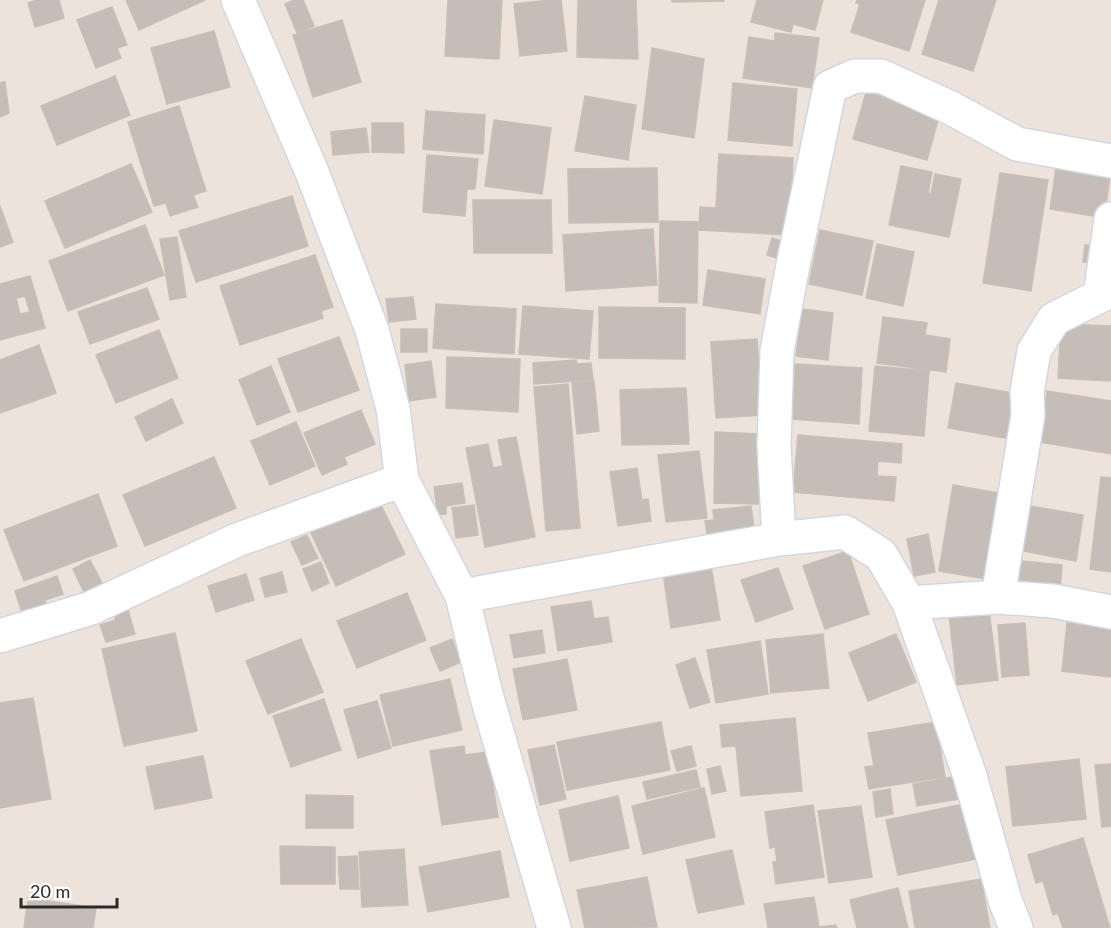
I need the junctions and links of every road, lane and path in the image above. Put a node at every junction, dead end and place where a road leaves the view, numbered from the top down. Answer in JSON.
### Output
{"nodes":[{"id":1,"x":238,"y":0,"type":"edge"},
{"id":2,"x":1111,"y":161,"type":"edge"},
{"id":3,"x":1111,"y":219,"type":"edge"},
{"id":4,"x":402,"y":480,"type":"junction"},
{"id":5,"x":779,"y":539,"type":"junction"},
{"id":6,"x":462,"y":596,"type":"junction"},
{"id":7,"x":998,"y":597,"type":"junction"},
{"id":8,"x":909,"y":603,"type":"junction"},
{"id":9,"x":1111,"y":612,"type":"edge"},
{"id":10,"x":0,"y":635,"type":"edge"},
{"id":11,"x":555,"y":928,"type":"edge"},
{"id":12,"x":1016,"y":928,"type":"edge"}],
"edges":[{"from":1,"to":4,"type":"street"},
{"from":2,"to":5,"type":"street"},
{"from":3,"to":7,"type":"street"},
{"from":4,"to":6,"type":"street"},
{"from":4,"to":10,"type":"street"},
{"from":5,"to":6,"type":"street"},
{"from":5,"to":8,"type":"street"},
{"from":6,"to":11,"type":"street"},
{"from":7,"to":8,"type":"street"},
{"from":7,"to":9,"type":"street"},
{"from":8,"to":12,"type":"street"}]}
